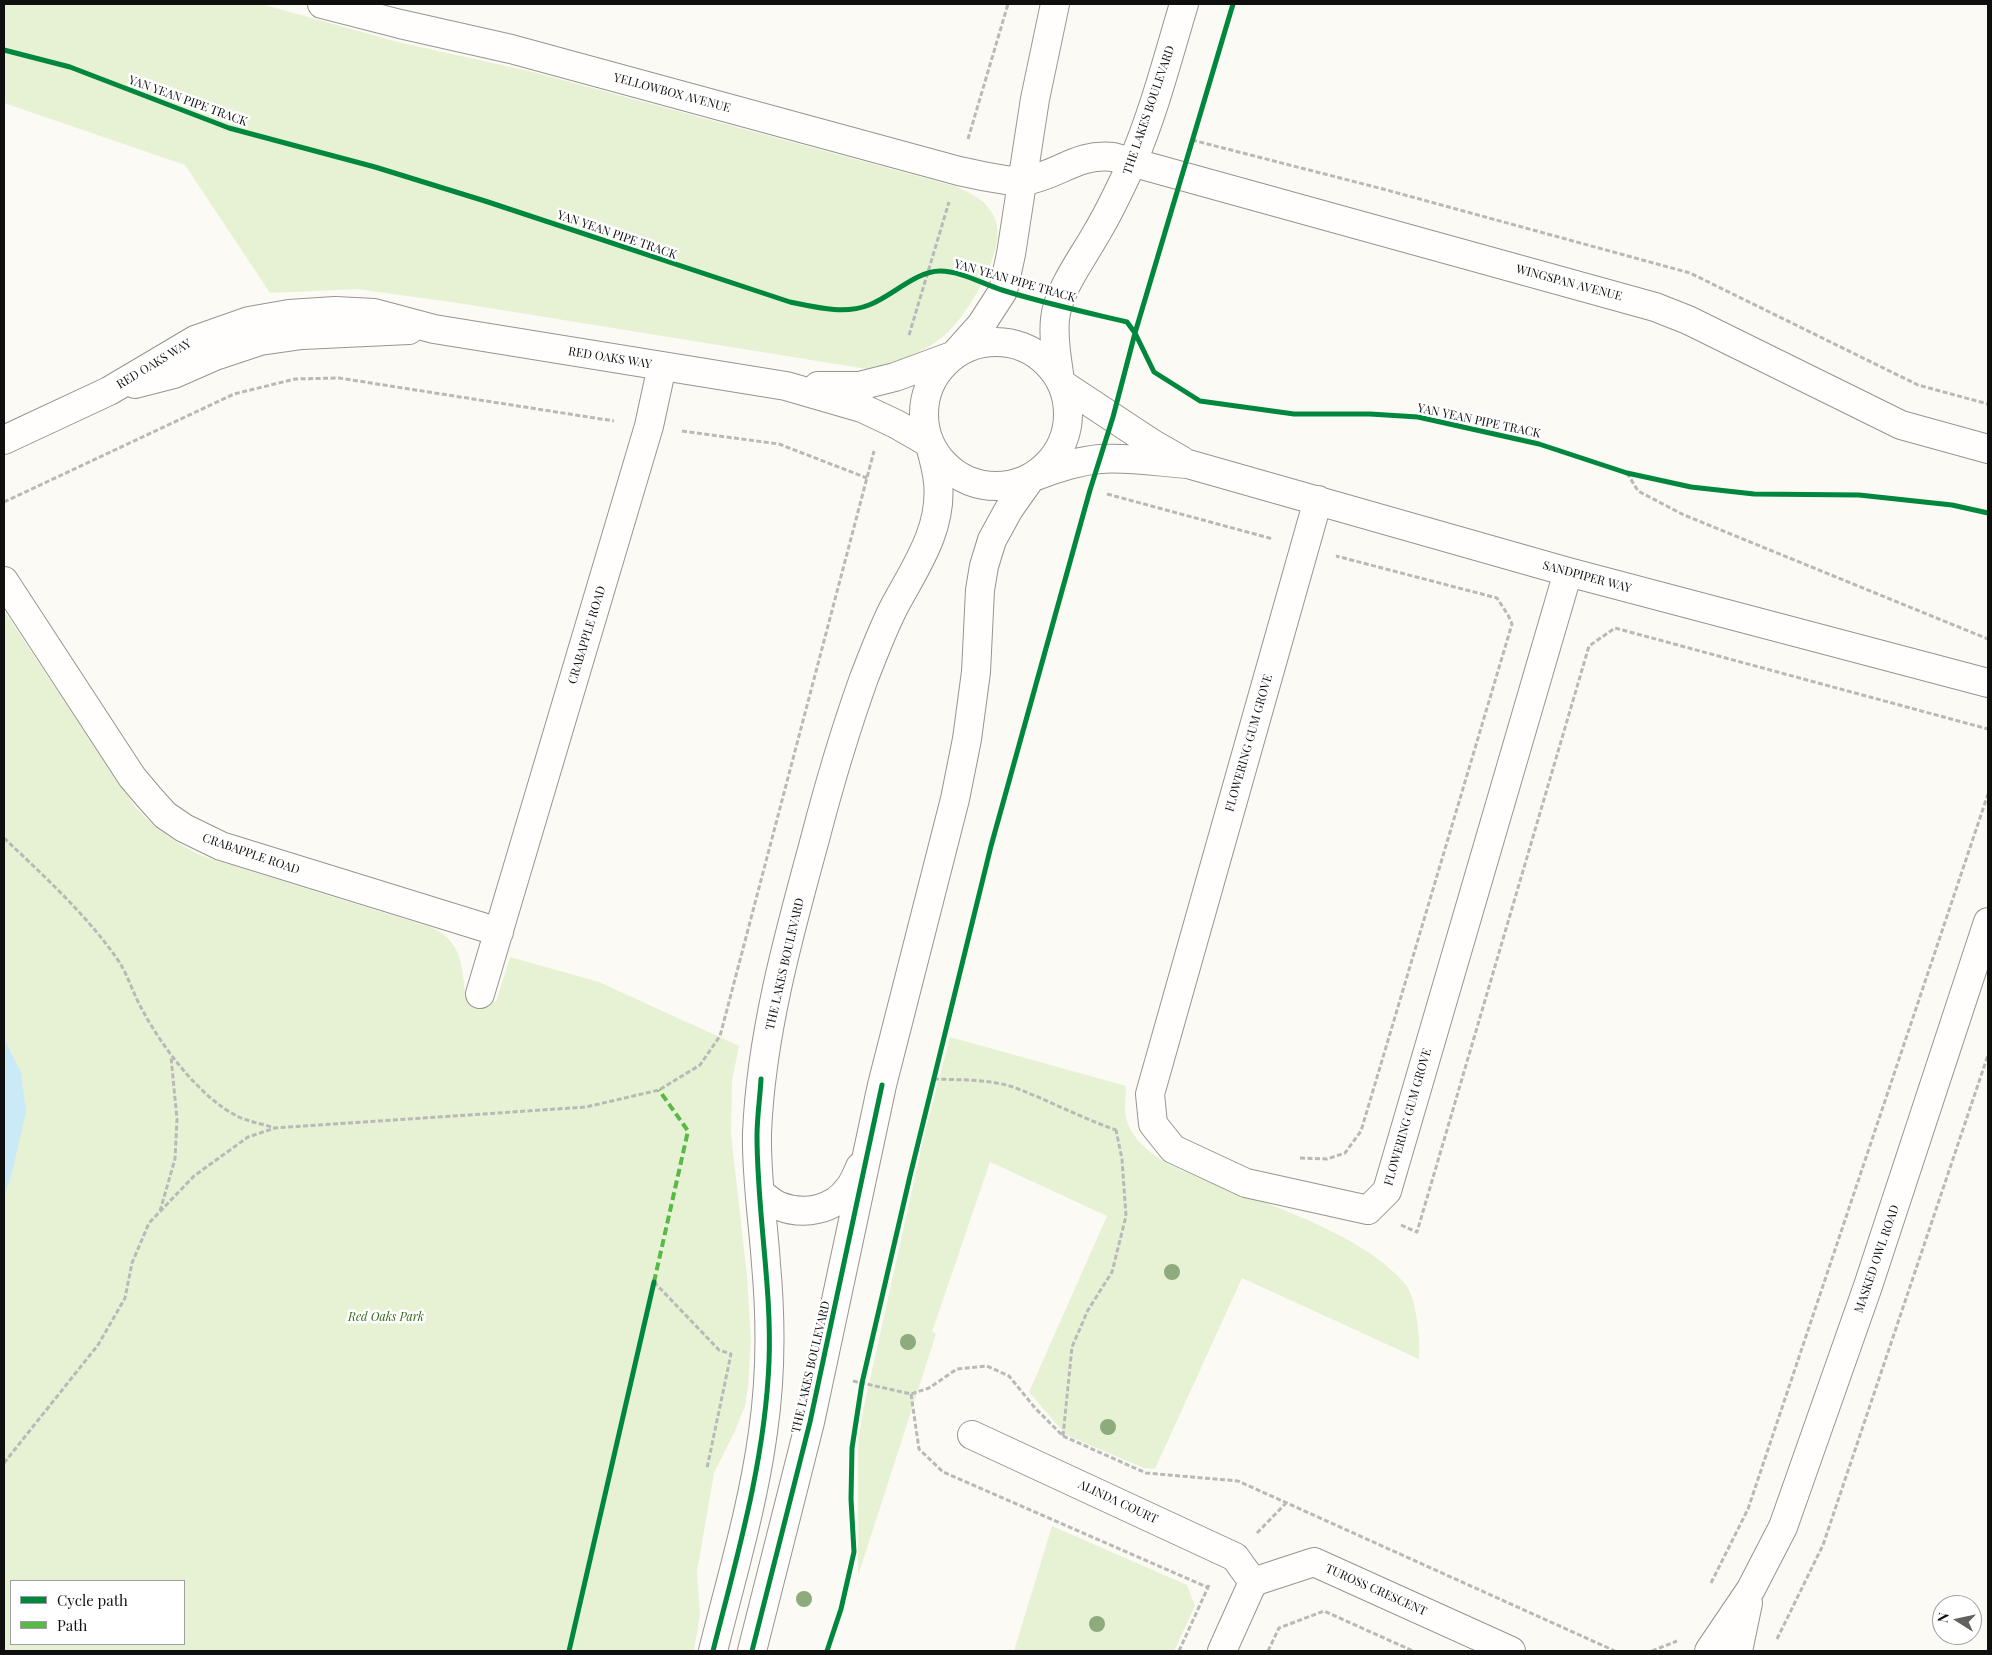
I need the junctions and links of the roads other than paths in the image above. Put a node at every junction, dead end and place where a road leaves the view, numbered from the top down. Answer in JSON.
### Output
{"nodes":[{"id":1,"x":322,"y":4,"type":"edge"},
{"id":2,"x":1055,"y":4,"type":"edge"},
{"id":3,"x":1184,"y":4,"type":"edge"},
{"id":4,"x":1132,"y":163,"type":"junction"},
{"id":5,"x":1023,"y":182,"type":"junction"},
{"id":6,"x":952,"y":356,"type":"junction"},
{"id":7,"x":662,"y":366,"type":"junction"},
{"id":8,"x":1061,"y":382,"type":"junction"},
{"id":9,"x":786,"y":386,"type":"junction"},
{"id":10,"x":4,"y":440,"type":"edge"},
{"id":11,"x":930,"y":444,"type":"junction"},
{"id":12,"x":1988,"y":449,"type":"edge"},
{"id":13,"x":1188,"y":464,"type":"junction"},
{"id":14,"x":1034,"y":477,"type":"junction"},
{"id":15,"x":1318,"y":500,"type":"junction"},
{"id":16,"x":1568,"y":572,"type":"junction"},
{"id":17,"x":4,"y":581,"type":"edge"},
{"id":18,"x":1988,"y":683,"type":"edge"},
{"id":19,"x":1988,"y":922,"type":"edge"},
{"id":20,"x":498,"y":932,"type":"junction"},
{"id":21,"x":480,"y":994,"type":"dead end"},
{"id":22,"x":867,"y":1155,"type":"junction"},
{"id":23,"x":760,"y":1193,"type":"junction"},
{"id":24,"x":972,"y":1435,"type":"dead end"},
{"id":25,"x":1253,"y":1582,"type":"junction"},
{"id":26,"x":1751,"y":1589,"type":"junction"},
{"id":27,"x":713,"y":1651,"type":"edge"},
{"id":28,"x":752,"y":1651,"type":"edge"},
{"id":29,"x":1222,"y":1651,"type":"edge"},
{"id":30,"x":1511,"y":1651,"type":"edge"},
{"id":31,"x":1709,"y":1651,"type":"edge"},
{"id":32,"x":1738,"y":1651,"type":"edge"}],
"edges":[{"from":1,"to":5,"type":"street","name":"YELLOWBOX AVENUE"},
{"from":2,"to":5,"type":"street"},
{"from":3,"to":4,"type":"street","name":"THE LAKES BOULEVARD"},
{"from":4,"to":5,"type":"street","name":"WINGSPAN AVENUE"},
{"from":4,"to":8,"type":"street","name":"THE LAKES BOULEVARD"},
{"from":4,"to":12,"type":"street","name":"WINGSPAN AVENUE"},
{"from":5,"to":6,"type":"street"},
{"from":6,"to":8,"type":"street"},
{"from":6,"to":9,"type":"street","name":"RED OAKS WAY"},
{"from":6,"to":11,"type":"street"},
{"from":7,"to":9,"type":"street","name":"RED OAKS WAY"},
{"from":7,"to":10,"type":"street","name":"RED OAKS WAY"},
{"from":7,"to":20,"type":"street","name":"CRABAPPLE ROAD"},
{"from":8,"to":13,"type":"street","name":"SANDPIPER WAY"},
{"from":8,"to":14,"type":"street"},
{"from":9,"to":11,"type":"street","name":"RED OAKS WAY"},
{"from":11,"to":14,"type":"street"},
{"from":11,"to":23,"type":"street","name":"THE LAKES BOULEVARD"},
{"from":13,"to":14,"type":"street","name":"SANDPIPER WAY"},
{"from":13,"to":15,"type":"street","name":"SANDPIPER WAY"},
{"from":14,"to":22,"type":"street","name":"THE LAKES BOULEVARD"},
{"from":15,"to":16,"type":"street","name":"SANDPIPER WAY"},
{"from":15,"to":16,"type":"street","name":"FLOWERING GUM GROVE"},
{"from":16,"to":18,"type":"street","name":"SANDPIPER WAY"},
{"from":17,"to":20,"type":"street","name":"CRABAPPLE ROAD"},
{"from":19,"to":26,"type":"street","name":"MASKED OWL ROAD"},
{"from":20,"to":21,"type":"street","name":"CRABAPPLE ROAD"},
{"from":22,"to":23,"type":"street"},
{"from":22,"to":28,"type":"street","name":"THE LAKES BOULEVARD"},
{"from":23,"to":27,"type":"street","name":"THE LAKES BOULEVARD"},
{"from":24,"to":25,"type":"street","name":"ALINDA COURT"},
{"from":25,"to":29,"type":"street"},
{"from":25,"to":30,"type":"street","name":"TUROSS CRESCENT"},
{"from":26,"to":31,"type":"street"},
{"from":26,"to":32,"type":"street"}]}
